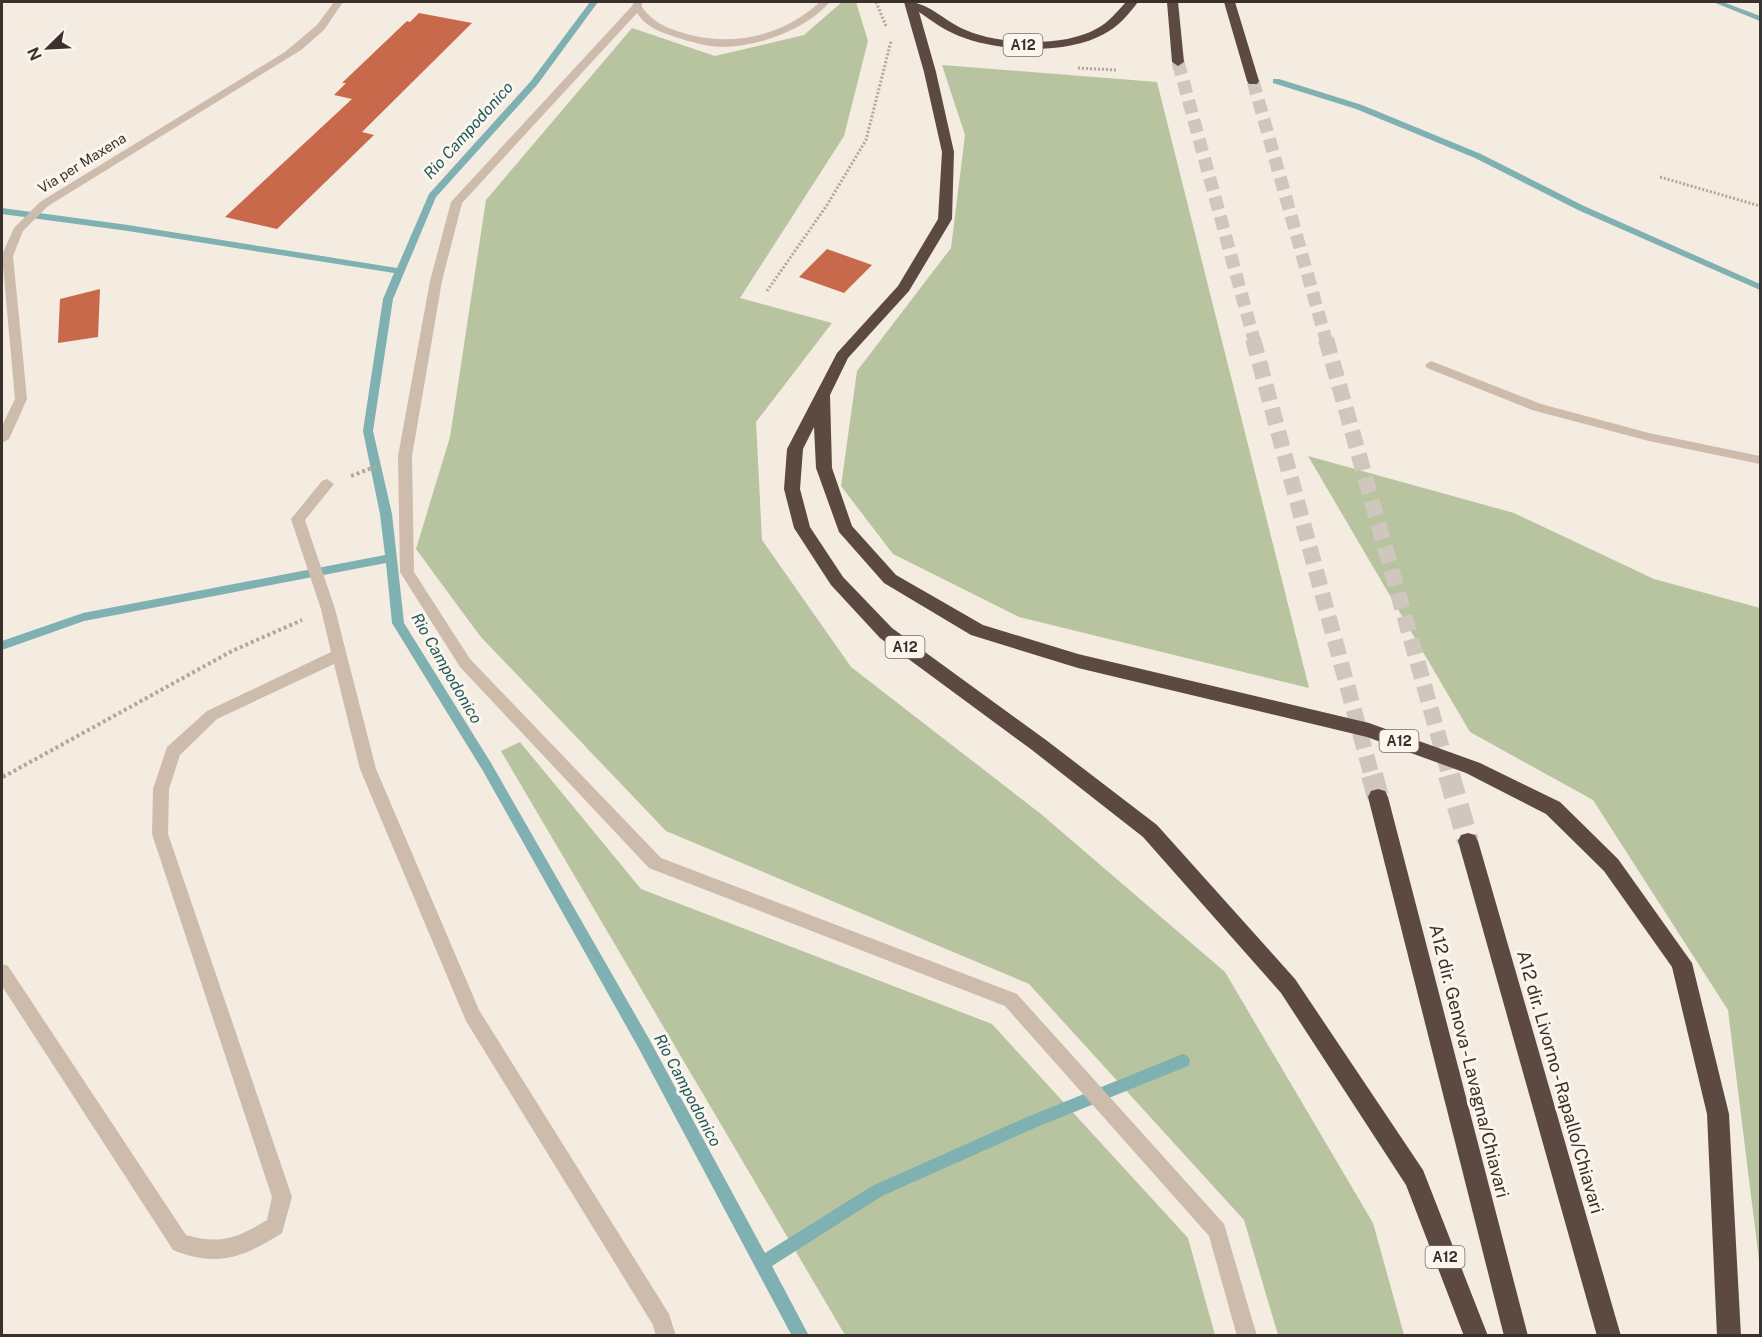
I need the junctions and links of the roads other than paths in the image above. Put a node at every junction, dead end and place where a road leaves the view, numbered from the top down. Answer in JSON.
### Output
{"nodes":[{"id":1,"x":338,"y":2,"type":"edge"},
{"id":2,"x":825,"y":2,"type":"edge"},
{"id":3,"x":910,"y":2,"type":"edge"},
{"id":4,"x":1132,"y":2,"type":"edge"},
{"id":5,"x":1172,"y":2,"type":"edge"},
{"id":6,"x":1228,"y":2,"type":"edge"},
{"id":7,"x":637,"y":4,"type":"edge"},
{"id":8,"x":1178,"y":62,"type":"tunnel mouth"},
{"id":9,"x":1253,"y":81,"type":"tunnel mouth"},
{"id":10,"x":1431,"y":364,"type":"dead end"},
{"id":11,"x":825,"y":390,"type":"junction"},
{"id":12,"x":2,"y":439,"type":"edge"},
{"id":13,"x":1761,"y":460,"type":"edge"},
{"id":14,"x":327,"y":484,"type":"road end"},
{"id":15,"x":339,"y":655,"type":"junction"},
{"id":16,"x":1378,"y":797,"type":"tunnel mouth"},
{"id":17,"x":1468,"y":841,"type":"tunnel mouth"},
{"id":18,"x":2,"y":972,"type":"edge"},
{"id":19,"x":666,"y":1335,"type":"edge"},
{"id":20,"x":1247,"y":1335,"type":"edge"},
{"id":21,"x":1476,"y":1335,"type":"edge"},
{"id":22,"x":1516,"y":1335,"type":"edge"},
{"id":23,"x":1609,"y":1335,"type":"edge"},
{"id":24,"x":1729,"y":1335,"type":"edge"}],
"edges":[{"from":1,"to":12,"type":"street","name":"Via per Maxena"},
{"from":2,"to":7,"type":"street"},
{"from":3,"to":4,"type":"highway","number":"A12"},
{"from":3,"to":11,"type":"highway","number":"A12"},
{"from":5,"to":8,"type":"highway"},
{"from":6,"to":9,"type":"highway"},
{"from":7,"to":20,"type":"street"},
{"from":10,"to":13,"type":"street"},
{"from":11,"to":21,"type":"highway","number":"A12"},
{"from":11,"to":24,"type":"highway","number":"A12"},
{"from":14,"to":15,"type":"street"},
{"from":15,"to":18,"type":"street"},
{"from":15,"to":19,"type":"street"},
{"from":16,"to":22,"type":"highway","name":"A12 dir. Genova - Lavagna/Chiavari"},
{"from":17,"to":23,"type":"highway","name":"A12 dir. Livorno - Rapallo/Chiavari"}]}
